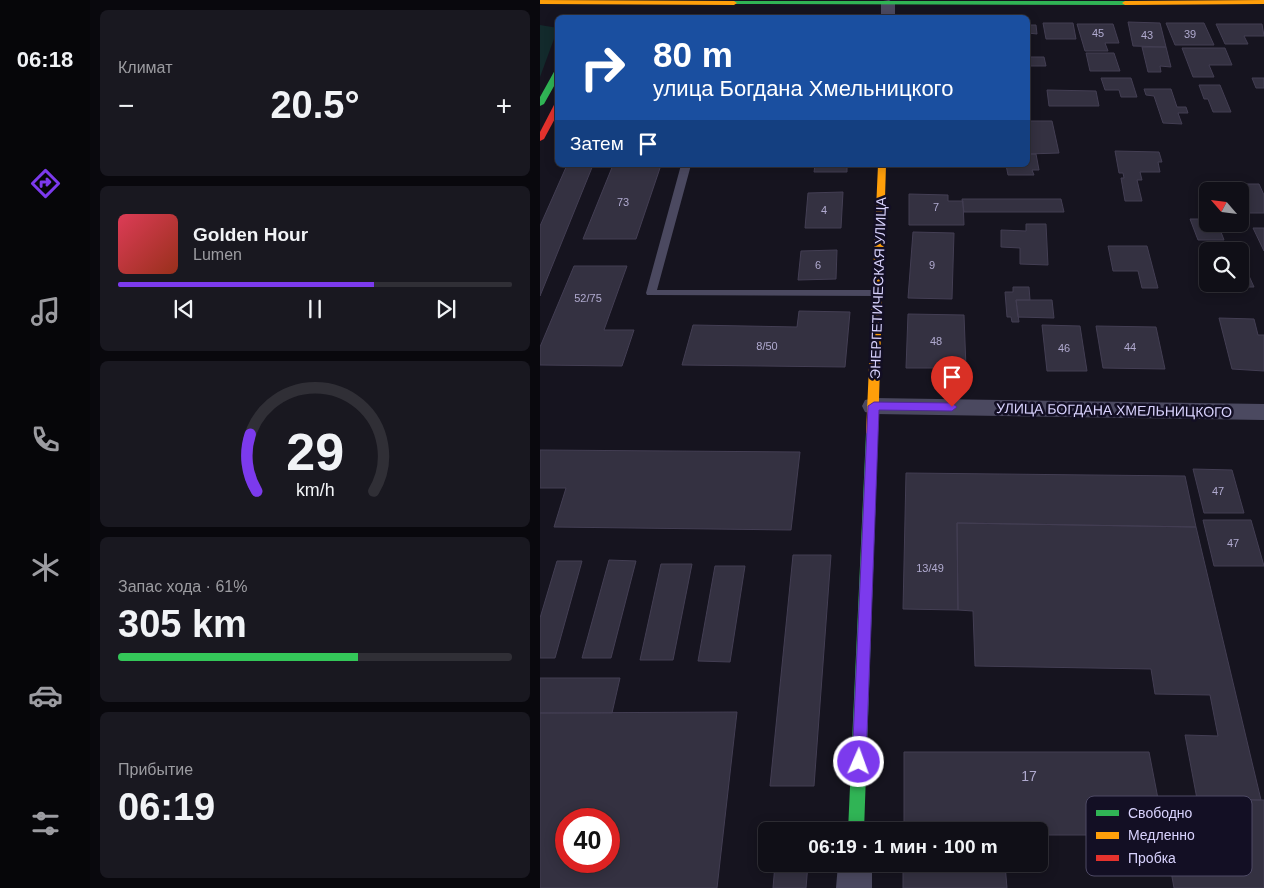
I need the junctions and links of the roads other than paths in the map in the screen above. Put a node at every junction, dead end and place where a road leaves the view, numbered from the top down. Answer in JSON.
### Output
{"nodes":[{"id":1,"x":586,"y":1,"type":"edge"},
{"id":2,"x":624,"y":1,"type":"edge"},
{"id":3,"x":540,"y":2,"type":"edge"},
{"id":4,"x":1264,"y":2,"type":"edge"},
{"id":5,"x":888,"y":11,"type":"edge"},
{"id":6,"x":614,"y":12,"type":"dead end"},
{"id":7,"x":583,"y":15,"type":"edge"},
{"id":8,"x":555,"y":77,"type":"edge"},
{"id":9,"x":540,"y":104,"type":"edge"},
{"id":10,"x":552,"y":123,"type":"edge"},
{"id":11,"x":540,"y":139,"type":"edge"},
{"id":12,"x":685,"y":167,"type":"edge"},
{"id":13,"x":882,"y":167,"type":"edge"},
{"id":14,"x":878,"y":293,"type":"junction"},
{"id":15,"x":874,"y":406,"type":"junction"},
{"id":16,"x":1264,"y":412,"type":"edge"},
{"id":17,"x":856,"y":822,"type":"edge"},
{"id":18,"x":855,"y":872,"type":"edge"},
{"id":19,"x":854,"y":888,"type":"edge"}],
"edges":[{"from":1,"to":2,"type":"street"},
{"from":1,"to":3,"type":"street"},
{"from":1,"to":7,"type":"street"},
{"from":2,"to":5,"type":"street"},
{"from":2,"to":6,"type":"street"},
{"from":4,"to":5,"type":"street"},
{"from":8,"to":9,"type":"street"},
{"from":10,"to":11,"type":"street"},
{"from":12,"to":14,"type":"lane"},
{"from":13,"to":14,"type":"street","name":"ЭНЕРГЕТИЧЕСКАЯ УЛИЦА"},
{"from":14,"to":15,"type":"street","name":"ЭНЕРГЕТИЧЕСКАЯ УЛИЦА"},
{"from":15,"to":16,"type":"street","name":"УЛИЦА БОГДАНА ХМЕЛЬНИЦКОГО"},
{"from":15,"to":17,"type":"street","name":"ЭНЕРГЕТИЧЕСКАЯ УЛИЦА"},
{"from":18,"to":19,"type":"street"}]}
